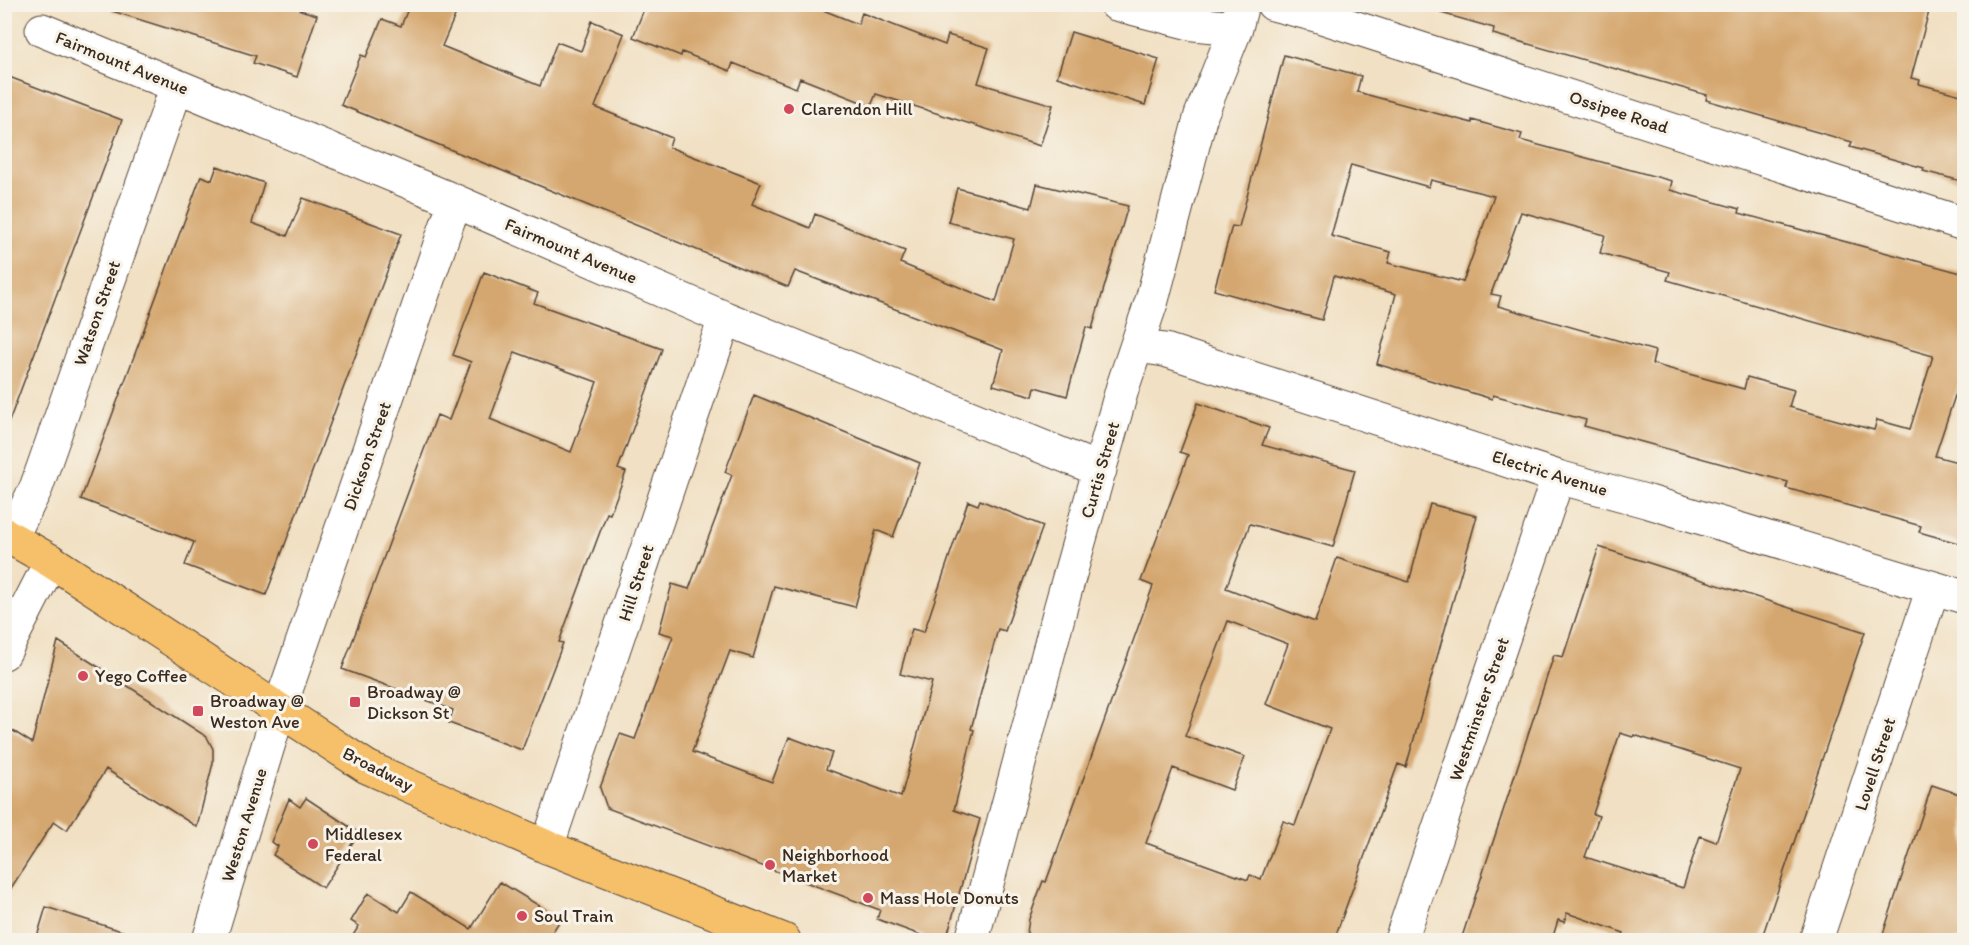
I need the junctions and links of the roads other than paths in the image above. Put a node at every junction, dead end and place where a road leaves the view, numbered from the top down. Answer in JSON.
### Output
{"nodes":[{"id":1,"x":1116,"y":4,"type":"edge"},
{"id":2,"x":1273,"y":4,"type":"edge"},
{"id":3,"x":1239,"y":16,"type":"edge"},
{"id":4,"x":42,"y":30,"type":"dead end"},
{"id":5,"x":177,"y":86,"type":"junction"},
{"id":6,"x":455,"y":201,"type":"junction"},
{"id":7,"x":1965,"y":224,"type":"edge"},
{"id":8,"x":725,"y":318,"type":"junction"},
{"id":9,"x":1137,"y":346,"type":"junction"},
{"id":10,"x":1100,"y":470,"type":"junction"},
{"id":11,"x":1558,"y":477,"type":"junction"},
{"id":12,"x":8,"y":536,"type":"edge"},
{"id":13,"x":51,"y":561,"type":"junction"},
{"id":14,"x":1933,"y":588,"type":"junction"},
{"id":15,"x":1965,"y":597,"type":"edge"},
{"id":16,"x":4,"y":653,"type":"edge"},
{"id":17,"x":279,"y":711,"type":"junction"},
{"id":18,"x":547,"y":847,"type":"junction"},
{"id":19,"x":209,"y":940,"type":"edge"},
{"id":20,"x":784,"y":940,"type":"edge"},
{"id":21,"x":972,"y":940,"type":"edge"},
{"id":22,"x":1401,"y":940,"type":"edge"},
{"id":23,"x":1816,"y":940,"type":"edge"}],
"edges":[{"from":1,"to":3,"type":"street"},
{"from":2,"to":7,"type":"street","name":"Ossipee Road"},
{"from":3,"to":9,"type":"street","name":"Curtis Street"},
{"from":4,"to":5,"type":"street","name":"Fairmount Avenue"},
{"from":5,"to":6,"type":"street","name":"Fairmount Avenue"},
{"from":5,"to":12,"type":"street","name":"Watson Street"},
{"from":6,"to":8,"type":"street","name":"Fairmount Avenue"},
{"from":6,"to":17,"type":"street","name":"Dickson Street"},
{"from":8,"to":10,"type":"street","name":"Fairmount Avenue"},
{"from":8,"to":18,"type":"street","name":"Hill Street"},
{"from":9,"to":10,"type":"street","name":"Curtis Street"},
{"from":9,"to":11,"type":"street","name":"Electric Avenue"},
{"from":10,"to":21,"type":"street","name":"Curtis Street"},
{"from":11,"to":14,"type":"street","name":"Electric Avenue"},
{"from":11,"to":22,"type":"street","name":"Westminster Street"},
{"from":12,"to":13,"type":"main road","name":"Broadway"},
{"from":13,"to":16,"type":"street"},
{"from":13,"to":17,"type":"main road","name":"Broadway"},
{"from":14,"to":15,"type":"street","name":"Electric Avenue"},
{"from":14,"to":23,"type":"street","name":"Lovell Street"},
{"from":17,"to":18,"type":"main road","name":"Broadway"},
{"from":17,"to":19,"type":"street","name":"Weston Avenue"},
{"from":18,"to":20,"type":"main road","name":"Broadway"}]}
